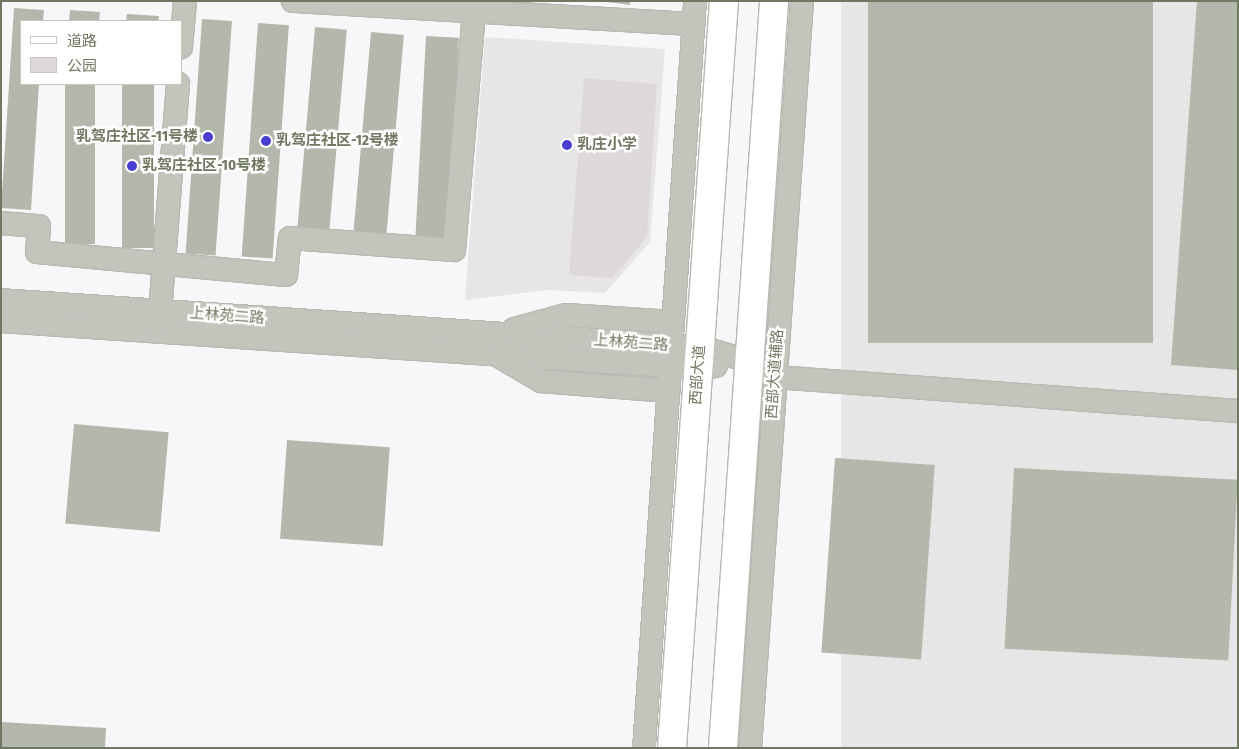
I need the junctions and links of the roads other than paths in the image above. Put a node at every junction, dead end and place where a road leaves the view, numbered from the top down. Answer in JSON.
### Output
{"nodes":[{"id":1,"x":185,"y":1,"type":"edge"},
{"id":2,"x":293,"y":1,"type":"edge"},
{"id":3,"x":694,"y":1,"type":"edge"},
{"id":4,"x":724,"y":1,"type":"edge"},
{"id":5,"x":774,"y":1,"type":"edge"},
{"id":6,"x":802,"y":1,"type":"edge"},
{"id":7,"x":643,"y":10,"type":"edge"},
{"id":8,"x":474,"y":11,"type":"junction"},
{"id":9,"x":693,"y":24,"type":"junction"},
{"id":10,"x":182,"y":36,"type":"edge"},
{"id":11,"x":178,"y":85,"type":"edge"},
{"id":12,"x":1,"y":223,"type":"edge"},
{"id":13,"x":164,"y":262,"type":"junction"},
{"id":14,"x":1,"y":300,"type":"edge"},
{"id":15,"x":1,"y":320,"type":"edge"},
{"id":16,"x":160,"y":322,"type":"junction"},
{"id":17,"x":673,"y":322,"type":"junction"},
{"id":18,"x":495,"y":344,"type":"junction"},
{"id":19,"x":671,"y":356,"type":"junction"},
{"id":20,"x":699,"y":358,"type":"junction"},
{"id":21,"x":750,"y":361,"type":"junction"},
{"id":22,"x":775,"y":377,"type":"junction"},
{"id":23,"x":669,"y":391,"type":"junction"},
{"id":24,"x":1238,"y":412,"type":"edge"},
{"id":25,"x":644,"y":748,"type":"edge"},
{"id":26,"x":672,"y":748,"type":"edge"},
{"id":27,"x":723,"y":748,"type":"edge"},
{"id":28,"x":750,"y":748,"type":"edge"}],
"edges":[{"from":1,"to":10,"type":"street"},
{"from":2,"to":8,"type":"street"},
{"from":3,"to":9,"type":"street"},
{"from":4,"to":20,"type":"main road","name":"西部大道"},
{"from":5,"to":21,"type":"main road"},
{"from":6,"to":22,"type":"street","name":"西部大道辅路"},
{"from":7,"to":8,"type":"street"},
{"from":7,"to":9,"type":"street"},
{"from":8,"to":13,"type":"street"},
{"from":9,"to":17,"type":"street"},
{"from":11,"to":13,"type":"street"},
{"from":12,"to":13,"type":"street"},
{"from":13,"to":16,"type":"street"},
{"from":14,"to":16,"type":"street","name":"上林苑二路"},
{"from":15,"to":16,"type":"street","name":"上林苑二路"},
{"from":16,"to":18,"type":"street","name":"上林苑二路"},
{"from":17,"to":18,"type":"street"},
{"from":17,"to":19,"type":"street"},
{"from":18,"to":19,"type":"street","name":"上林苑二路"},
{"from":18,"to":23,"type":"street"},
{"from":19,"to":20,"type":"street","name":"上林苑二路"},
{"from":19,"to":23,"type":"street"},
{"from":20,"to":21,"type":"street","name":"上林苑二路"},
{"from":20,"to":26,"type":"main road","name":"西部大道"},
{"from":21,"to":22,"type":"street"},
{"from":21,"to":27,"type":"main road"},
{"from":22,"to":24,"type":"street"},
{"from":22,"to":28,"type":"street","name":"西部大道辅路"},
{"from":23,"to":25,"type":"street"}]}
